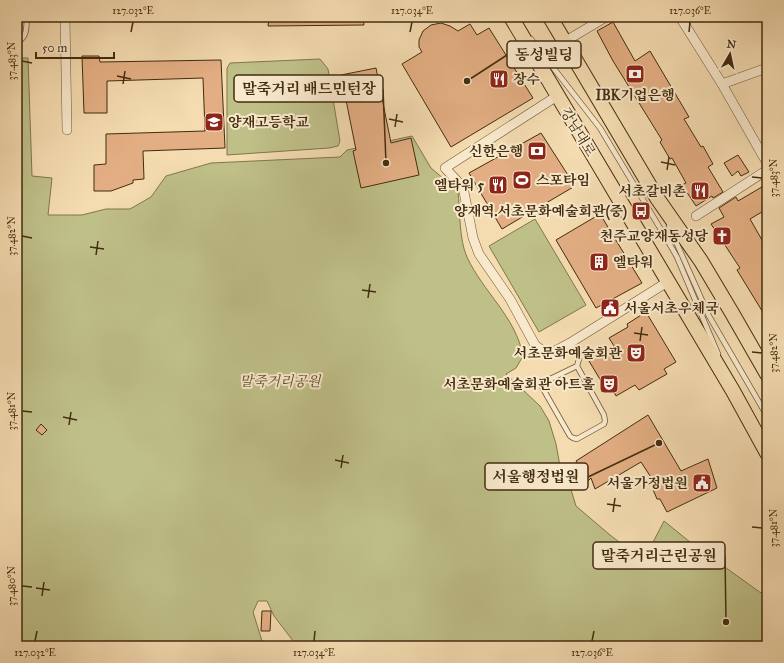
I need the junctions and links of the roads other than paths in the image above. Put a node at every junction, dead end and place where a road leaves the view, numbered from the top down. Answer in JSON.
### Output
{"nodes":[{"id":1,"x":27,"y":17,"type":"edge"},
{"id":2,"x":65,"y":17,"type":"edge"},
{"id":3,"x":511,"y":17,"type":"edge"},
{"id":4,"x":514,"y":17,"type":"edge"},
{"id":5,"x":550,"y":17,"type":"edge"},
{"id":6,"x":606,"y":17,"type":"edge"},
{"id":7,"x":680,"y":17,"type":"edge"},
{"id":8,"x":17,"y":42,"type":"edge"},
{"id":9,"x":564,"y":42,"type":"junction"},
{"id":10,"x":767,"y":68,"type":"edge"},
{"id":11,"x":722,"y":84,"type":"junction"},
{"id":12,"x":557,"y":96,"type":"junction"},
{"id":13,"x":67,"y":130,"type":"dead end"},
{"id":14,"x":767,"y":163,"type":"edge"},
{"id":15,"x":767,"y":170,"type":"edge"},
{"id":16,"x":657,"y":198,"type":"junction"},
{"id":17,"x":696,"y":216,"type":"dead end"},
{"id":18,"x":669,"y":281,"type":"junction"},
{"id":19,"x":570,"y":343,"type":"junction"},
{"id":20,"x":576,"y":366,"type":"junction"},
{"id":21,"x":767,"y":374,"type":"edge"},
{"id":22,"x":734,"y":391,"type":"junction"},
{"id":23,"x":767,"y":416,"type":"edge"},
{"id":24,"x":767,"y":453,"type":"edge"}],
"edges":[{"from":1,"to":8,"type":"lane"},
{"from":2,"to":13,"type":"street"},
{"from":3,"to":12,"type":"main road","name":"강남대로"},
{"from":4,"to":22,"type":"lane"},
{"from":5,"to":9,"type":"main road"},
{"from":6,"to":9,"type":"street"},
{"from":7,"to":11,"type":"street"},
{"from":9,"to":16,"type":"main road"},
{"from":10,"to":11,"type":"street"},
{"from":11,"to":14,"type":"street"},
{"from":12,"to":18,"type":"main road","name":"강남대로"},
{"from":12,"to":19,"type":"street"},
{"from":15,"to":17,"type":"street"},
{"from":16,"to":21,"type":"main road"},
{"from":16,"to":23,"type":"lane"},
{"from":18,"to":19,"type":"street"},
{"from":18,"to":22,"type":"main road","name":"강남대로"},
{"from":19,"to":20,"type":"lane"},
{"from":20,"to":20,"type":"lane"},
{"from":22,"to":24,"type":"main road","name":"강남대로"}]}
